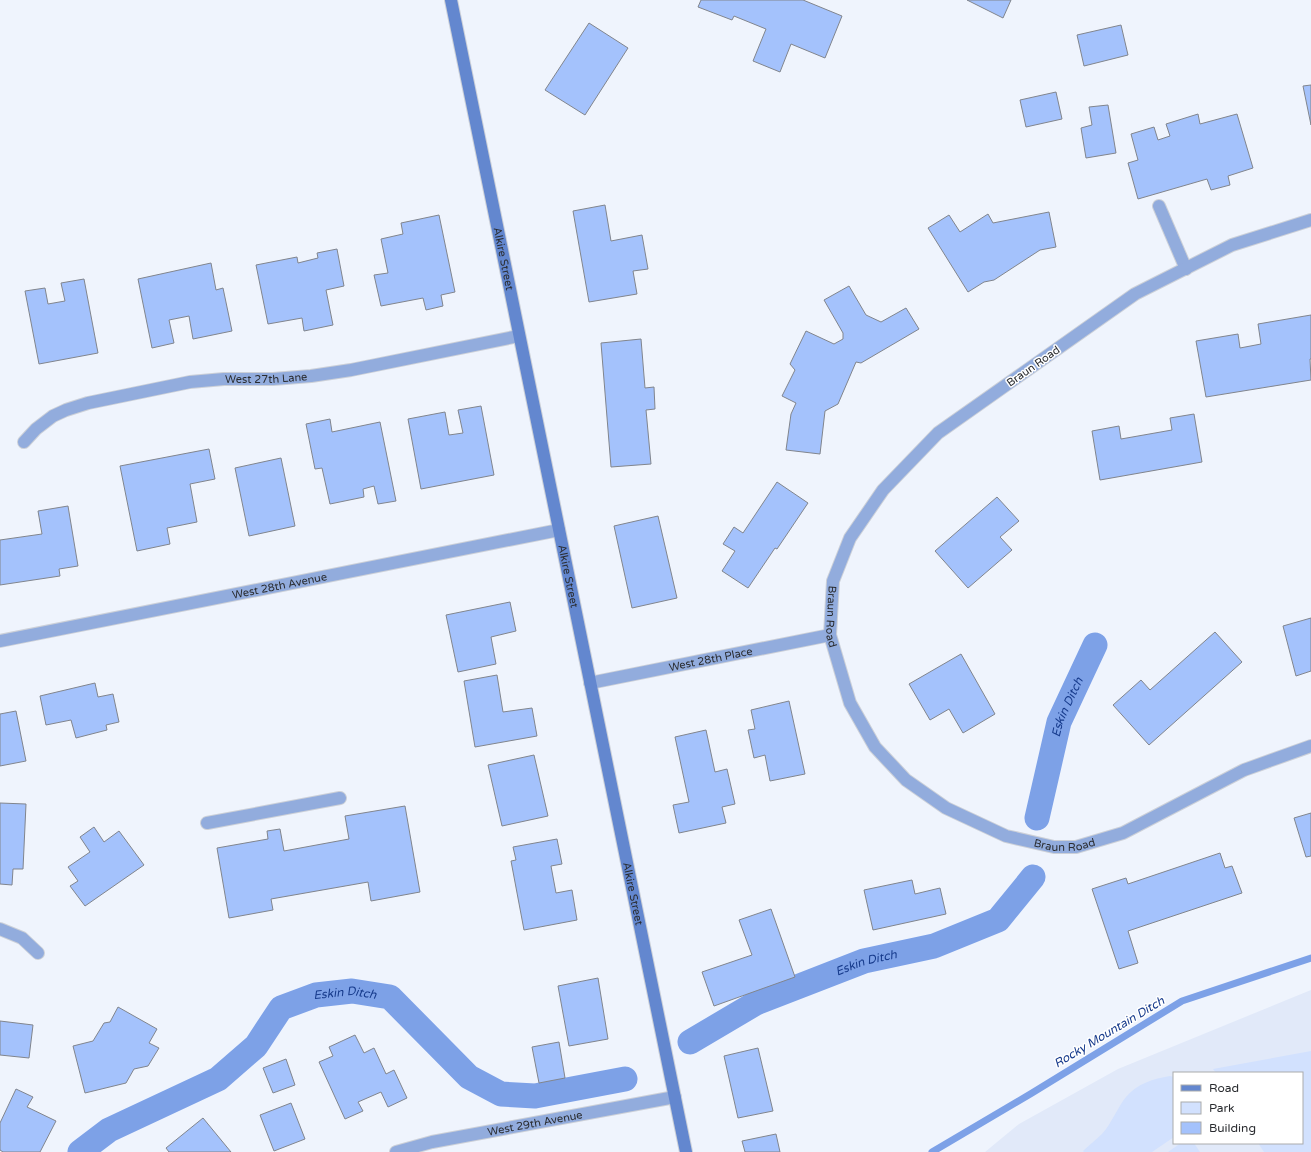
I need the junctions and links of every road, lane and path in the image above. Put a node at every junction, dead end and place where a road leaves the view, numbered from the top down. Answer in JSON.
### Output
{"nodes":[{"id":1,"x":452,"y":0,"type":"edge"},
{"id":2,"x":1159,"y":206,"type":"dead end"},
{"id":3,"x":1311,"y":220,"type":"edge"},
{"id":4,"x":1186,"y":269,"type":"junction"},
{"id":5,"x":519,"y":336,"type":"junction"},
{"id":6,"x":24,"y":442,"type":"dead end"},
{"id":7,"x":559,"y":530,"type":"junction"},
{"id":8,"x":830,"y":635,"type":"junction"},
{"id":9,"x":0,"y":641,"type":"edge"},
{"id":10,"x":590,"y":682,"type":"junction"},
{"id":11,"x":1311,"y":746,"type":"edge"},
{"id":12,"x":340,"y":798,"type":"dead end"},
{"id":13,"x":207,"y":823,"type":"dead end"},
{"id":14,"x":0,"y":929,"type":"edge"},
{"id":15,"x":38,"y":953,"type":"dead end"},
{"id":16,"x":675,"y":1097,"type":"junction"},
{"id":17,"x":396,"y":1152,"type":"edge"},
{"id":18,"x":686,"y":1152,"type":"edge"}],
"edges":[{"from":1,"to":5,"type":"street","name":"Alkire Street"},
{"from":2,"to":4,"type":"street"},
{"from":3,"to":4,"type":"street","name":"Braun Road"},
{"from":4,"to":8,"type":"street","name":"Braun Road"},
{"from":5,"to":6,"type":"street","name":"West 27th Lane"},
{"from":5,"to":7,"type":"street","name":"Alkire Street"},
{"from":7,"to":9,"type":"street","name":"West 28th Avenue"},
{"from":7,"to":10,"type":"street","name":"Alkire Street"},
{"from":8,"to":10,"type":"street","name":"West 28th Place"},
{"from":8,"to":11,"type":"street","name":"Braun Road"},
{"from":10,"to":16,"type":"street","name":"Alkire Street"},
{"from":12,"to":13,"type":"street"},
{"from":14,"to":15,"type":"street"},
{"from":16,"to":17,"type":"street","name":"West 29th Avenue"},
{"from":16,"to":18,"type":"street","name":"Alkire Street"}]}
